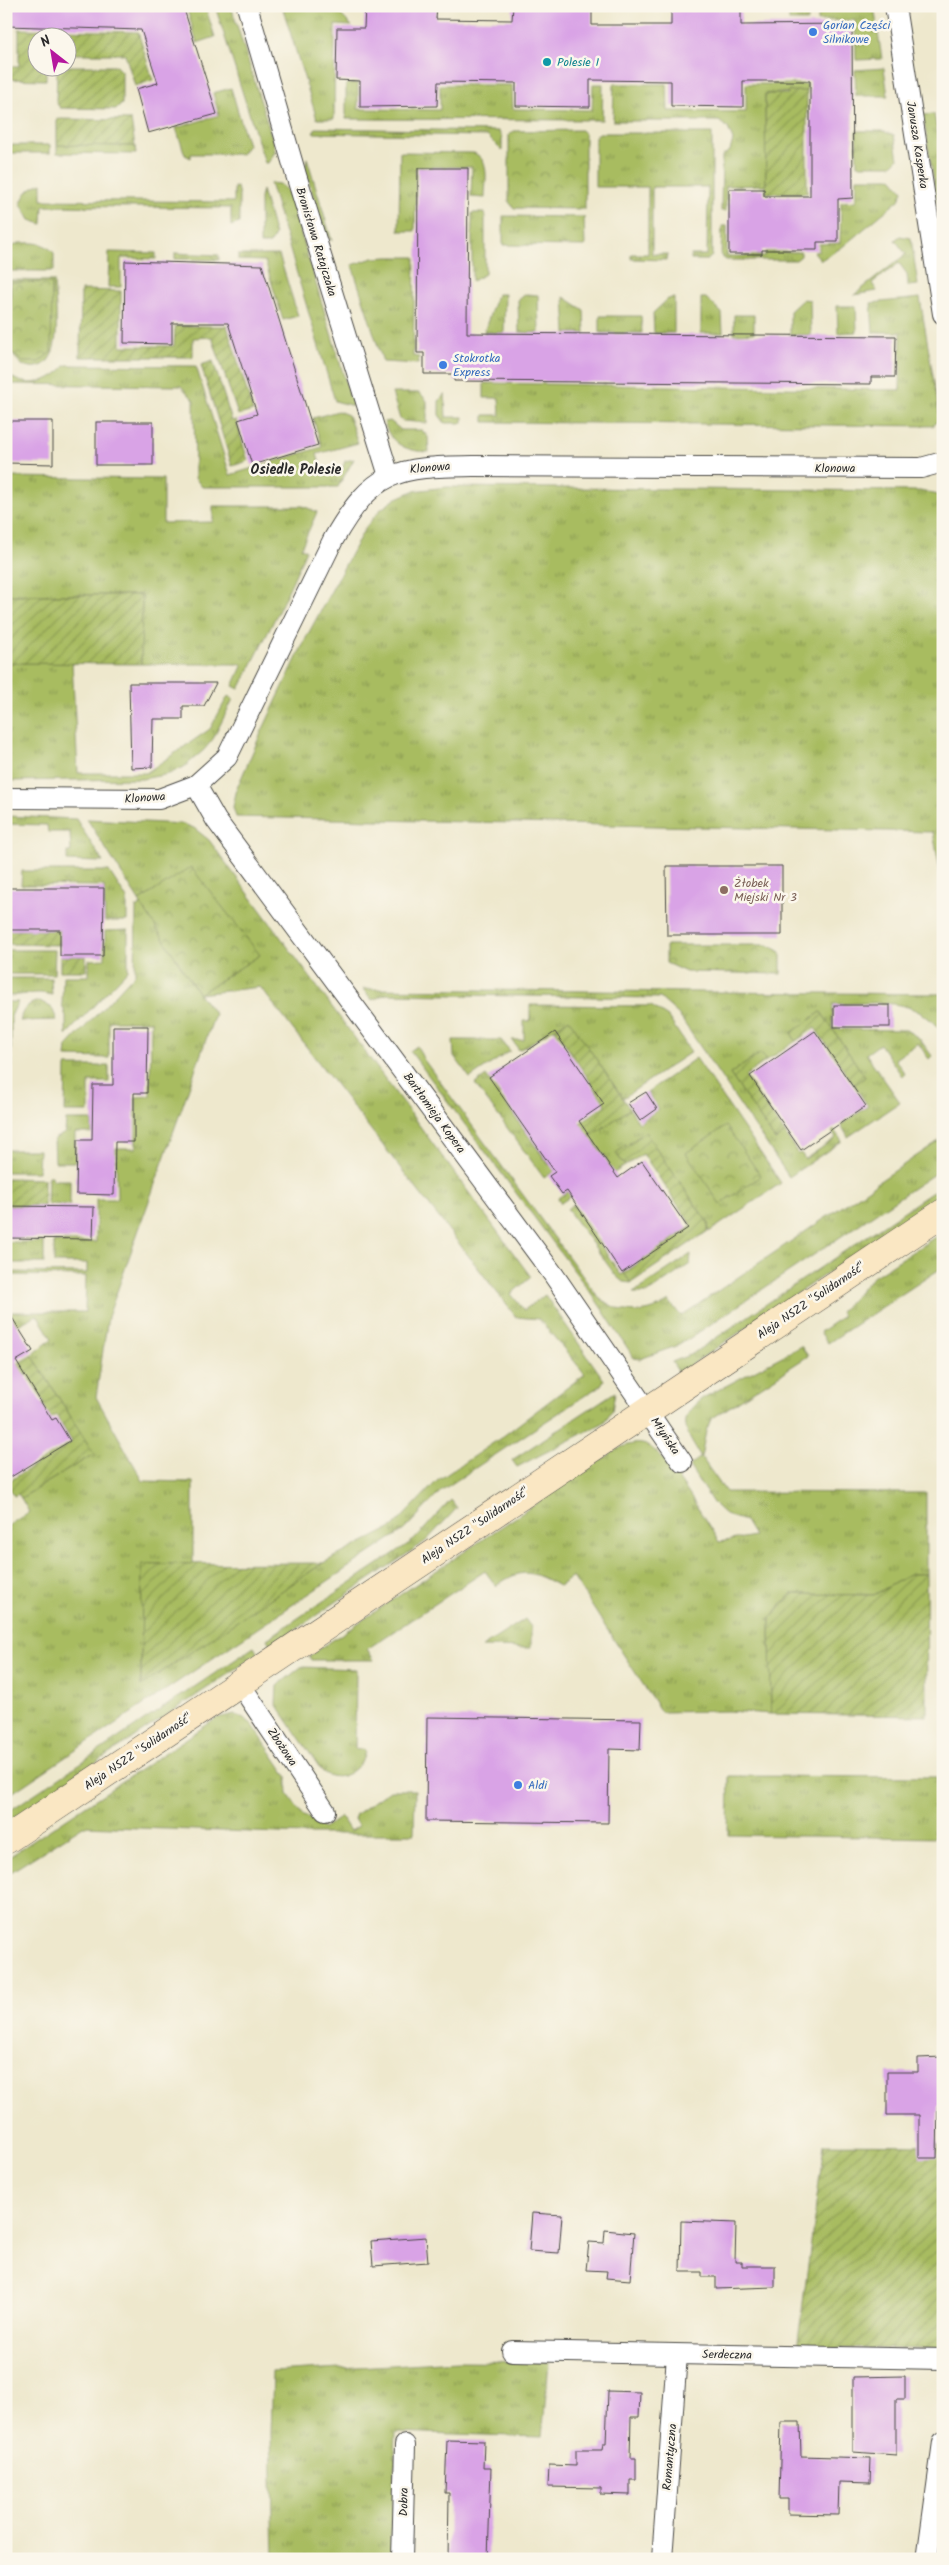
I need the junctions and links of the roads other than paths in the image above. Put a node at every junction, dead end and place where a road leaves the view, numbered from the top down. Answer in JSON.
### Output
{"nodes":[{"id":1,"x":247,"y":6,"type":"edge"},
{"id":2,"x":895,"y":6,"type":"edge"},
{"id":3,"x":943,"y":314,"type":"edge"},
{"id":4,"x":943,"y":462,"type":"edge"},
{"id":5,"x":389,"y":476,"type":"junction"},
{"id":6,"x":196,"y":785,"type":"junction"},
{"id":7,"x":6,"y":798,"type":"edge"},
{"id":8,"x":943,"y":1212,"type":"edge"},
{"id":9,"x":647,"y":1410,"type":"junction"},
{"id":10,"x":682,"y":1462,"type":"dead end"},
{"id":11,"x":240,"y":1684,"type":"junction"},
{"id":12,"x":325,"y":1811,"type":"dead end"},
{"id":13,"x":6,"y":1840,"type":"edge"},
{"id":14,"x":512,"y":2351,"type":"dead end"},
{"id":15,"x":677,"y":2355,"type":"junction"},
{"id":16,"x":943,"y":2358,"type":"edge"},
{"id":17,"x":943,"y":2442,"type":"edge"},
{"id":18,"x":405,"y":2445,"type":"dead end"},
{"id":19,"x":402,"y":2559,"type":"edge"},
{"id":20,"x":662,"y":2559,"type":"edge"},
{"id":21,"x":927,"y":2559,"type":"edge"}],
"edges":[{"from":1,"to":5,"type":"street","name":"Bronisława Ratajczaka"},
{"from":2,"to":3,"type":"street","name":"Janusza Kasperka"},
{"from":4,"to":5,"type":"street","name":"Klonowa"},
{"from":5,"to":6,"type":"street","name":"Klonowa"},
{"from":6,"to":7,"type":"street","name":"Klonowa"},
{"from":6,"to":9,"type":"street","name":"Bartłomieja Kopera"},
{"from":8,"to":9,"type":"street","name":"Aleja NSZZ \"Solidarność\""},
{"from":9,"to":10,"type":"street","name":"Młyńska"},
{"from":9,"to":11,"type":"street","name":"Aleja NSZZ \"Solidarność\""},
{"from":11,"to":12,"type":"street","name":"Zbożowa"},
{"from":11,"to":13,"type":"street","name":"Aleja NSZZ \"Solidarność\""},
{"from":14,"to":15,"type":"street","name":"Serdeczna"},
{"from":15,"to":16,"type":"street","name":"Serdeczna"},
{"from":15,"to":20,"type":"street","name":"Romantyczna"},
{"from":17,"to":21,"type":"street"},
{"from":18,"to":19,"type":"street","name":"Dobra"}]}
